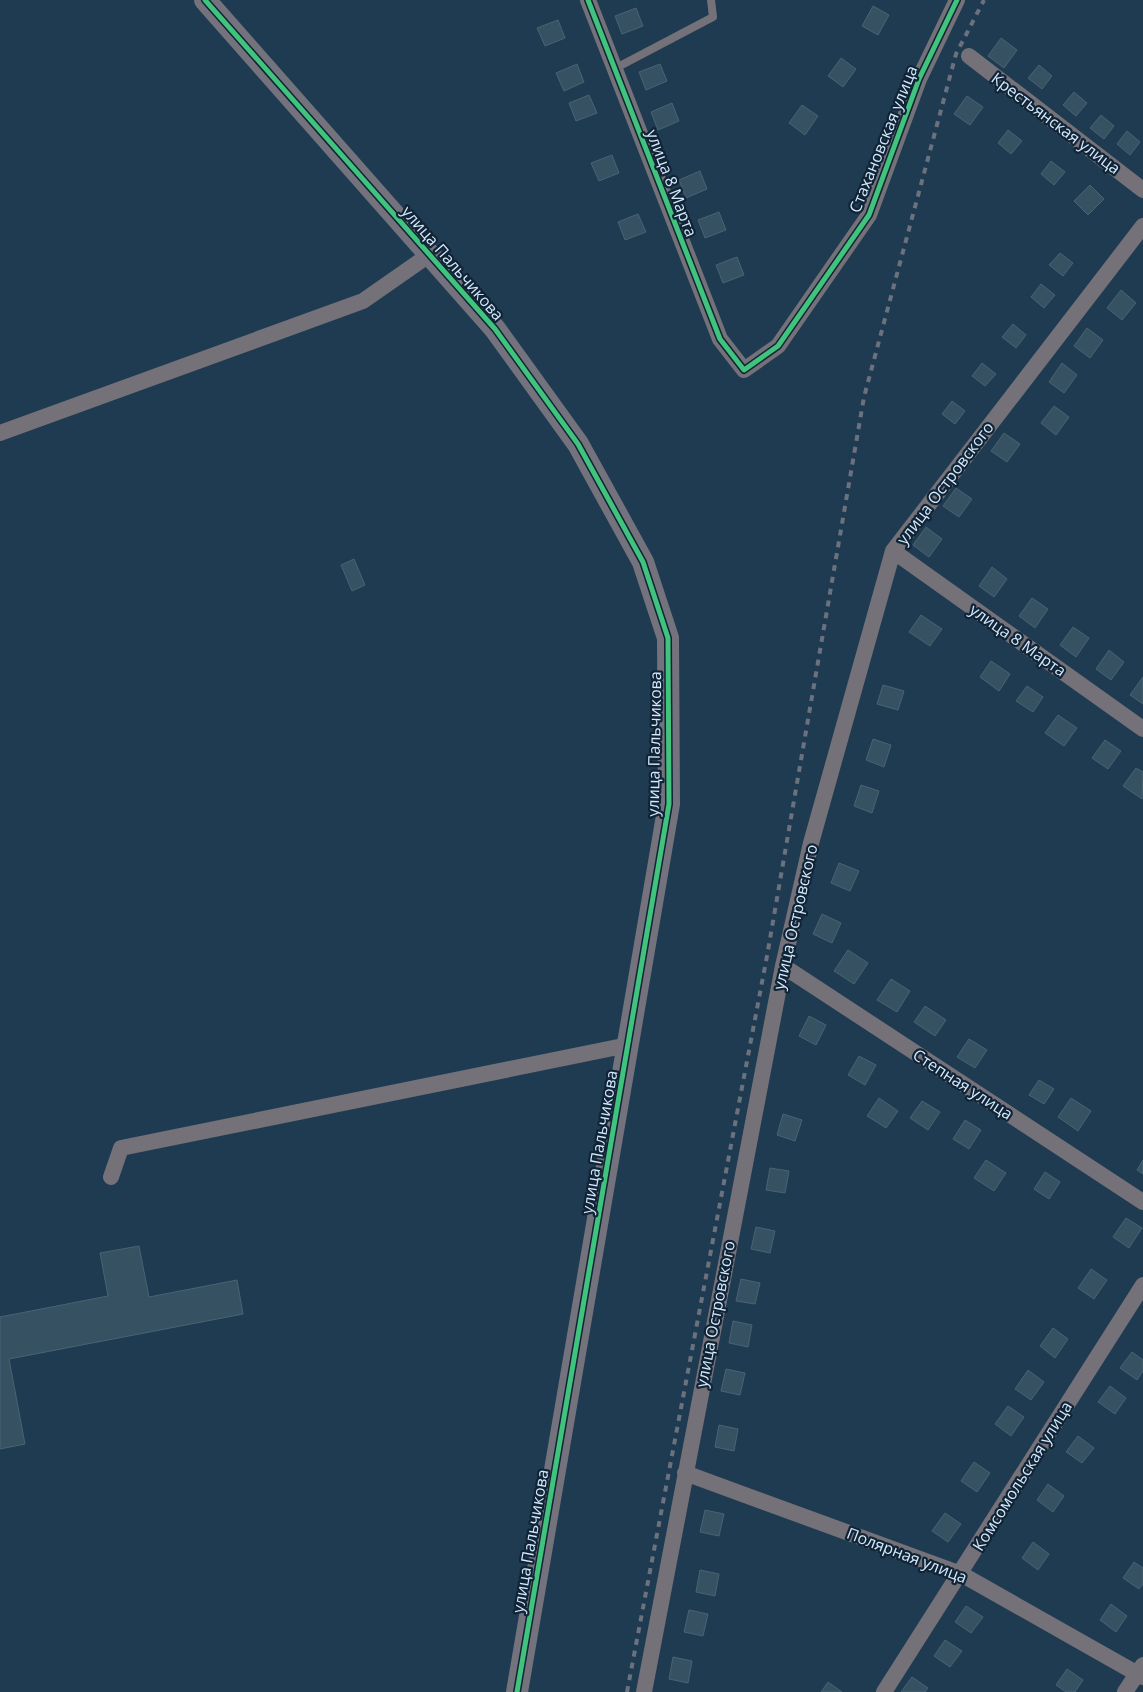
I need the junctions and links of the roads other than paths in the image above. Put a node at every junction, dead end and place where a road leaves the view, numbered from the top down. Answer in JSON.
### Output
{"nodes":[{"id":1,"x":205,"y":0,"type":"edge"},
{"id":2,"x":588,"y":0,"type":"edge"},
{"id":3,"x":711,"y":0,"type":"edge"},
{"id":4,"x":956,"y":0,"type":"edge"},
{"id":5,"x":969,"y":56,"type":"dead end"},
{"id":6,"x":614,"y":69,"type":"junction"},
{"id":7,"x":1143,"y":190,"type":"edge"},
{"id":8,"x":1143,"y":226,"type":"edge"},
{"id":9,"x":429,"y":255,"type":"junction"},
{"id":10,"x":744,"y":370,"type":"joint"},
{"id":11,"x":0,"y":433,"type":"edge"},
{"id":12,"x":893,"y":551,"type":"junction"},
{"id":13,"x":1143,"y":729,"type":"edge"},
{"id":14,"x":783,"y":966,"type":"junction"},
{"id":15,"x":628,"y":1045,"type":"junction"},
{"id":16,"x":111,"y":1177,"type":"dead end"},
{"id":17,"x":1143,"y":1202,"type":"edge"},
{"id":18,"x":1143,"y":1285,"type":"edge"},
{"id":19,"x":685,"y":1473,"type":"junction"},
{"id":20,"x":961,"y":1574,"type":"junction"},
{"id":21,"x":1141,"y":1672,"type":"edge"},
{"id":22,"x":517,"y":1692,"type":"edge"},
{"id":23,"x":644,"y":1692,"type":"edge"},
{"id":24,"x":884,"y":1692,"type":"edge"},
{"id":25,"x":1125,"y":1692,"type":"edge"}],
"edges":[{"from":1,"to":9,"type":"street","name":"улица Пальчикова"},
{"from":2,"to":6,"type":"street","name":"улица 8 Марта"},
{"from":3,"to":6,"type":"lane"},
{"from":4,"to":10,"type":"street","name":"Стахановская улица"},
{"from":5,"to":7,"type":"street","name":"Крестьянская улица"},
{"from":6,"to":10,"type":"street","name":"улица 8 Марта"},
{"from":8,"to":12,"type":"street","name":"улица Островского"},
{"from":9,"to":11,"type":"street"},
{"from":9,"to":15,"type":"street","name":"улица Пальчикова"},
{"from":12,"to":13,"type":"street","name":"улица 8 Марта"},
{"from":12,"to":14,"type":"street","name":"улица Островского"},
{"from":14,"to":17,"type":"street","name":"Степная улица"},
{"from":14,"to":19,"type":"street","name":"улица Островского"},
{"from":15,"to":16,"type":"street"},
{"from":15,"to":22,"type":"street","name":"улица Пальчикова"},
{"from":18,"to":20,"type":"street","name":"Комсомольская улица"},
{"from":19,"to":20,"type":"street","name":"Полярная улица"},
{"from":19,"to":23,"type":"street","name":"улица Островского"},
{"from":20,"to":21,"type":"street","name":"Полярная улица"},
{"from":20,"to":24,"type":"street","name":"Комсомольская улица"},
{"from":21,"to":25,"type":"street"}]}
